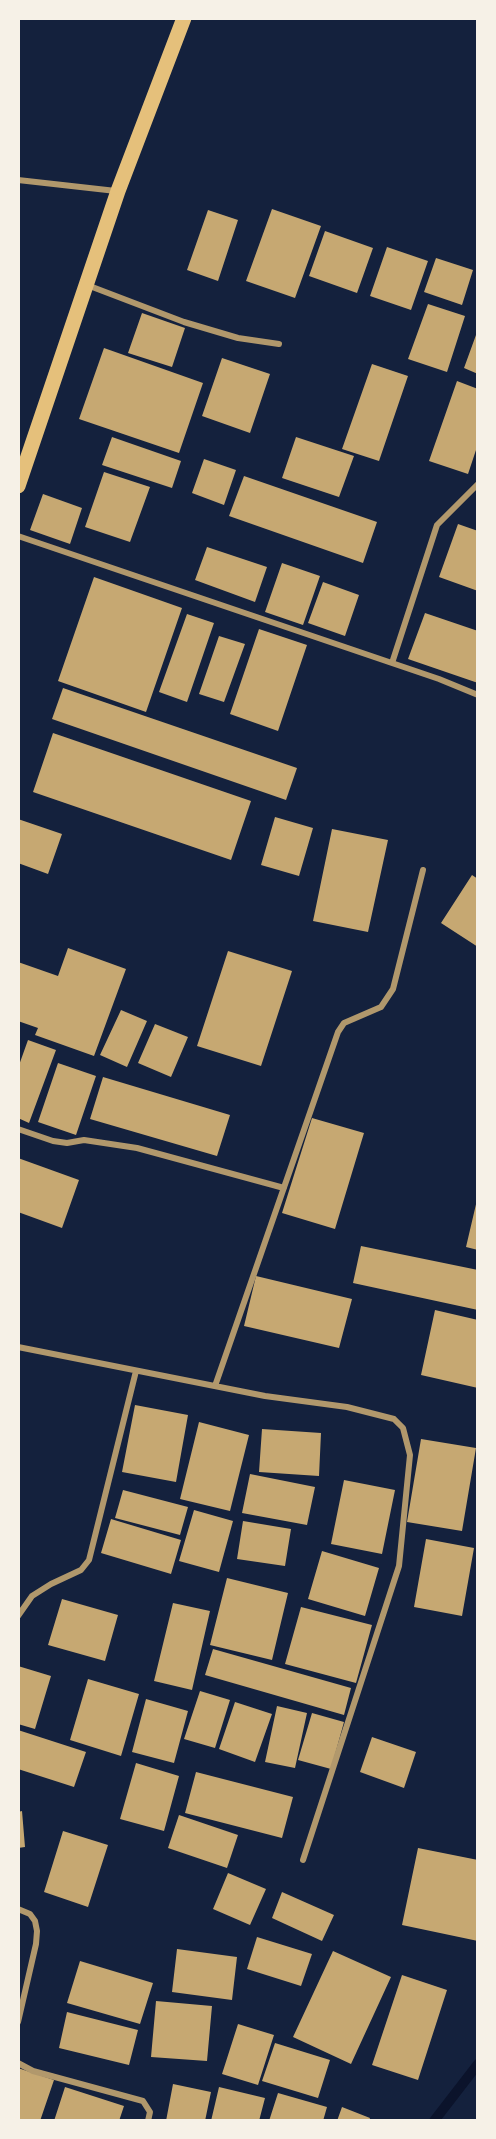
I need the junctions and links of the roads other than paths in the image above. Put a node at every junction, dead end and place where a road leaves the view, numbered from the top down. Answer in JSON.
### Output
{"nodes":[{"id":1,"x":184,"y":18,"type":"edge"},
{"id":2,"x":18,"y":180,"type":"edge"},
{"id":3,"x":118,"y":191,"type":"junction"},
{"id":4,"x":86,"y":285,"type":"junction"},
{"id":5,"x":279,"y":344,"type":"dead end"},
{"id":6,"x":478,"y":484,"type":"edge"},
{"id":7,"x":18,"y":486,"type":"edge"},
{"id":8,"x":18,"y":536,"type":"edge"},
{"id":9,"x":392,"y":663,"type":"junction"},
{"id":10,"x":478,"y":695,"type":"edge"},
{"id":11,"x":423,"y":870,"type":"dead end"},
{"id":12,"x":18,"y":1129,"type":"edge"},
{"id":13,"x":284,"y":1188,"type":"junction"},
{"id":14,"x":18,"y":1347,"type":"edge"},
{"id":15,"x":136,"y":1371,"type":"junction"},
{"id":16,"x":214,"y":1386,"type":"junction"},
{"id":17,"x":18,"y":1616,"type":"edge"},
{"id":18,"x":303,"y":1860,"type":"dead end"},
{"id":19,"x":18,"y":1909,"type":"edge"},
{"id":20,"x":18,"y":2022,"type":"edge"},
{"id":21,"x":18,"y":2063,"type":"edge"},
{"id":22,"x":148,"y":2121,"type":"edge"}],
"edges":[{"from":1,"to":3,"type":"main road"},
{"from":2,"to":3,"type":"street"},
{"from":3,"to":4,"type":"main road"},
{"from":4,"to":5,"type":"street"},
{"from":4,"to":7,"type":"main road"},
{"from":6,"to":9,"type":"street"},
{"from":8,"to":9,"type":"street"},
{"from":9,"to":10,"type":"street"},
{"from":11,"to":13,"type":"street"},
{"from":12,"to":13,"type":"street"},
{"from":13,"to":16,"type":"street"},
{"from":14,"to":15,"type":"street"},
{"from":15,"to":16,"type":"street"},
{"from":15,"to":17,"type":"street"},
{"from":16,"to":18,"type":"street"},
{"from":19,"to":20,"type":"street"},
{"from":21,"to":22,"type":"street"}]}
